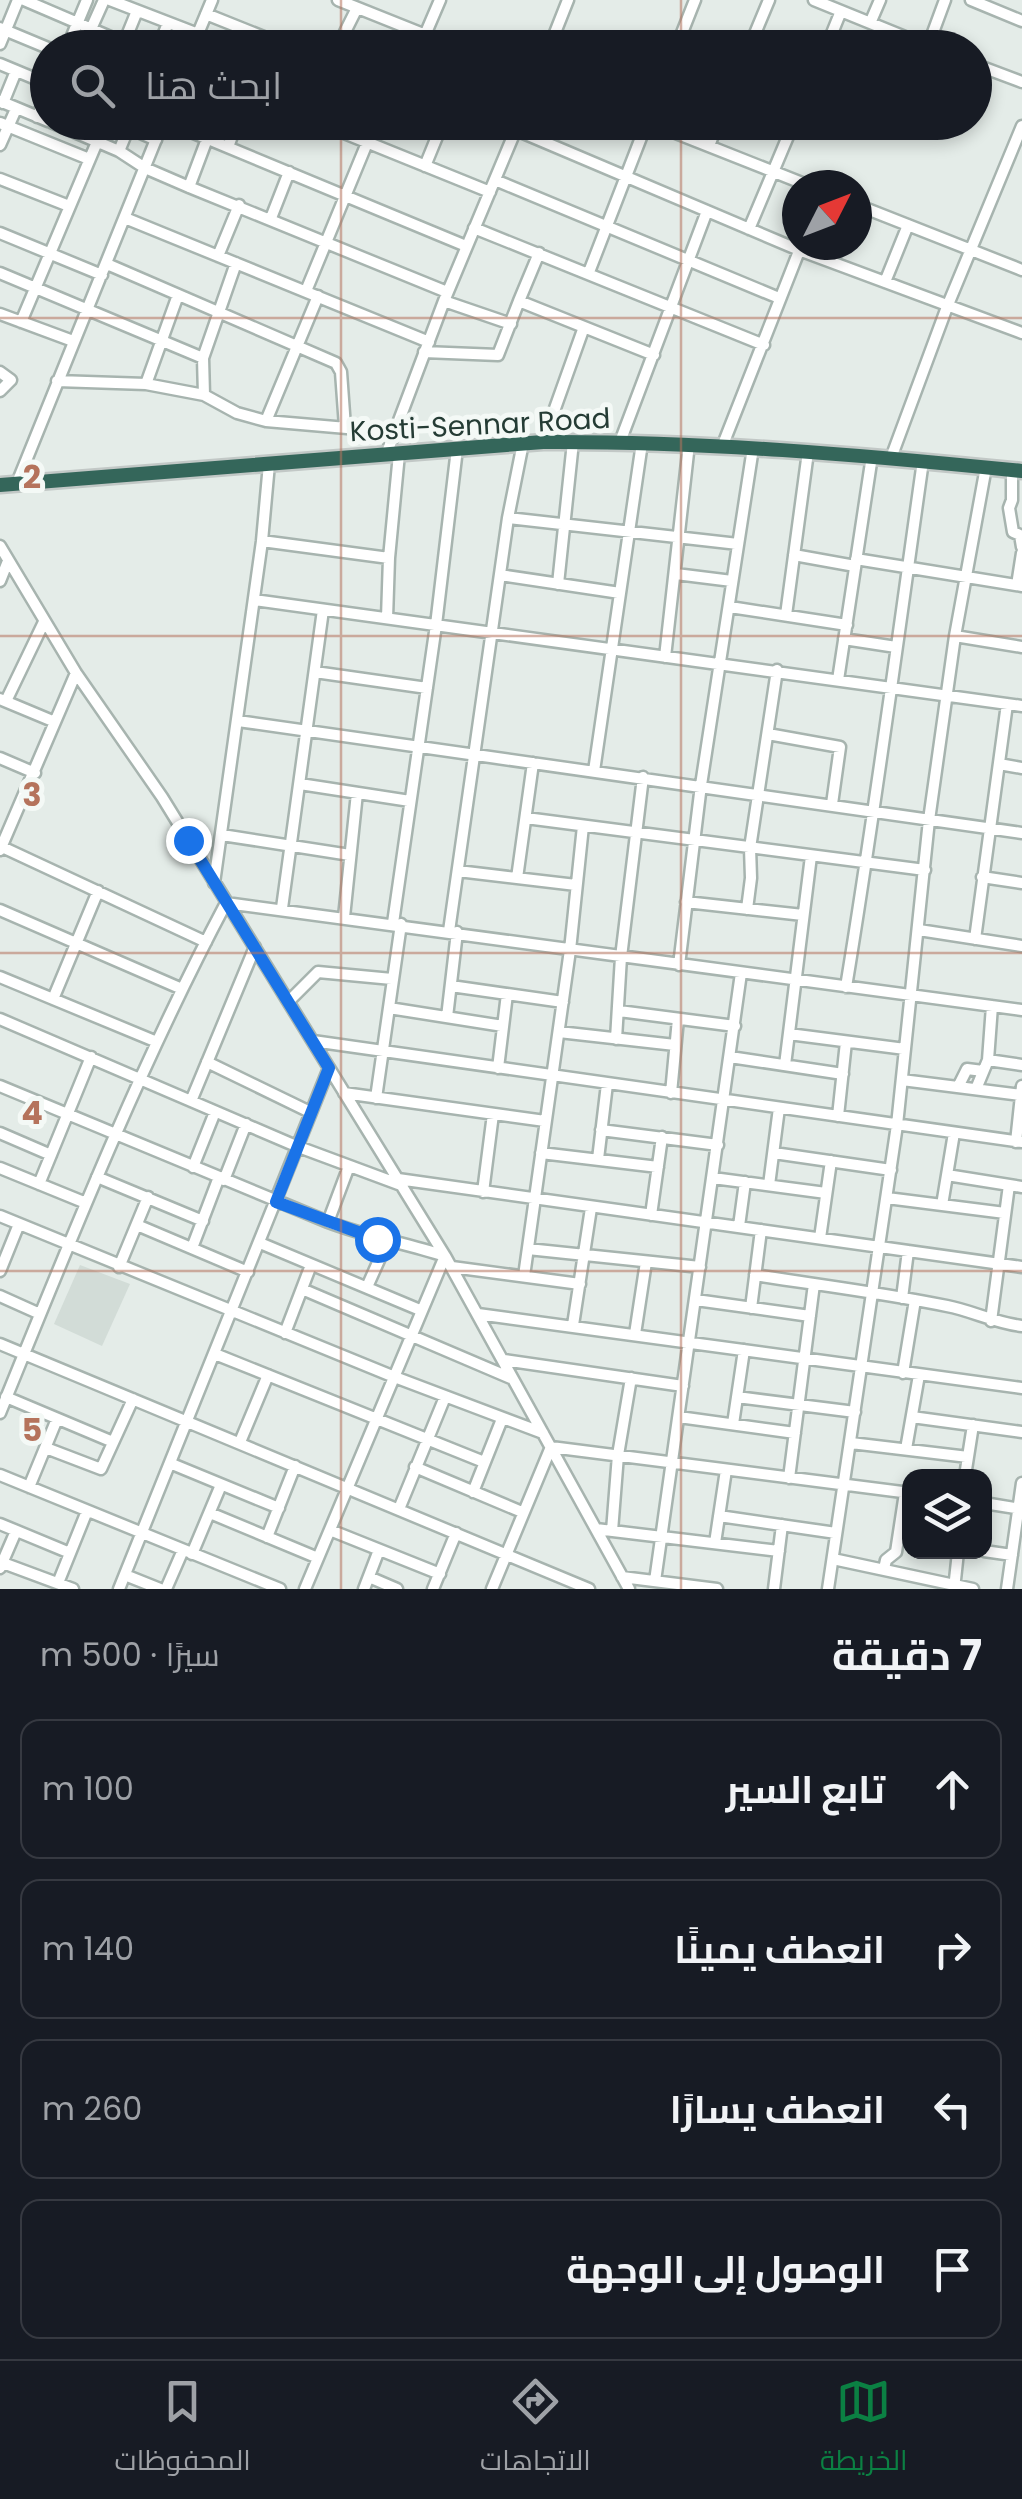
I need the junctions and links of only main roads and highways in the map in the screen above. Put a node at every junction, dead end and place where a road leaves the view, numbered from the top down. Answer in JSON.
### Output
{"nodes":[{"id":1,"x":1017,"y":470,"type":"edge"},
{"id":2,"x":0,"y":485,"type":"edge"}],
"edges":[{"from":1,"to":2,"type":"highway","name":"Kosti-Sennar Road"}]}
